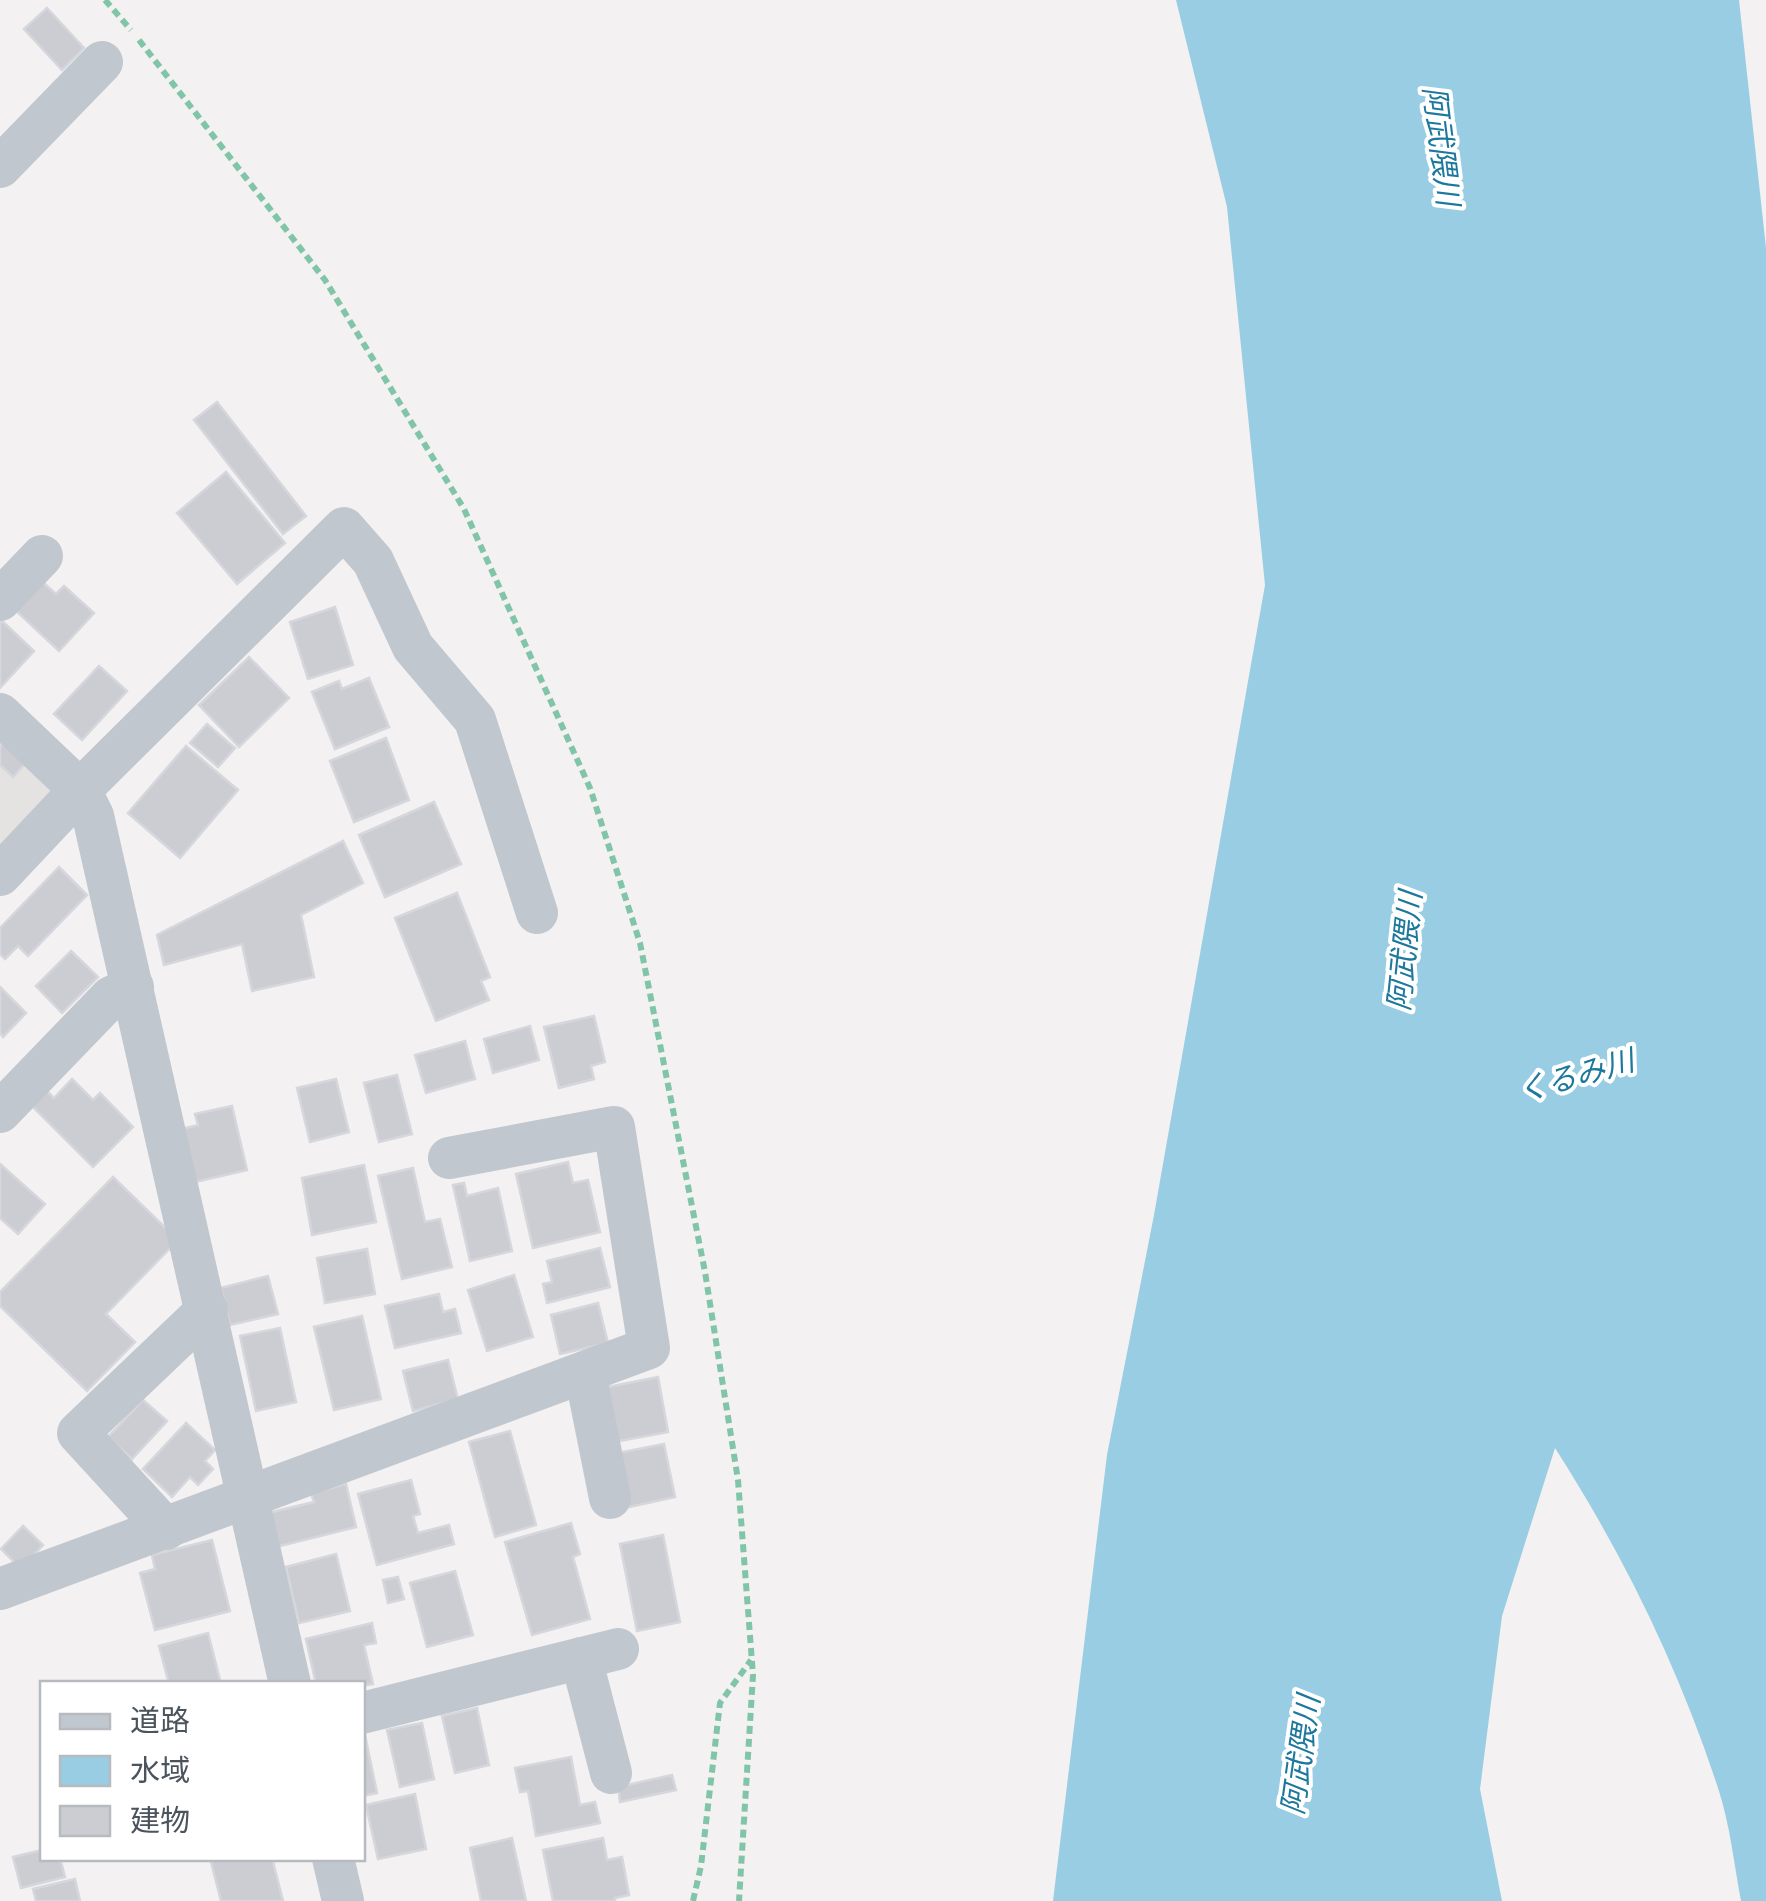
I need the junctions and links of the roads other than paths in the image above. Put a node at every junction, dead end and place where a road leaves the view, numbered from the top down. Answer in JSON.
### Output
{"nodes":[{"id":1,"x":102,"y":62,"type":"dead end"},
{"id":2,"x":0,"y":168,"type":"edge"},
{"id":3,"x":42,"y":556,"type":"dead end"},
{"id":4,"x":0,"y":600,"type":"edge"},
{"id":5,"x":0,"y":714,"type":"edge"},
{"id":6,"x":80,"y":790,"type":"junction"},
{"id":7,"x":0,"y":875,"type":"edge"},
{"id":8,"x":536,"y":912,"type":"dead end"},
{"id":9,"x":134,"y":988,"type":"junction"},
{"id":10,"x":0,"y":1112,"type":"edge"},
{"id":11,"x":449,"y":1158,"type":"dead end"},
{"id":12,"x":207,"y":1310,"type":"junction"},
{"id":13,"x":585,"y":1372,"type":"junction"},
{"id":14,"x":610,"y":1498,"type":"dead end"},
{"id":15,"x":246,"y":1500,"type":"junction"},
{"id":16,"x":166,"y":1529,"type":"junction"},
{"id":17,"x":0,"y":1590,"type":"edge"},
{"id":18,"x":289,"y":1681,"type":"edge"},
{"id":19,"x":365,"y":1712,"type":"edge"},
{"id":20,"x":610,"y":1772,"type":"dead end"},
{"id":21,"x":333,"y":1861,"type":"edge"},
{"id":22,"x":343,"y":1901,"type":"edge"}],
"edges":[{"from":1,"to":2,"type":"street"},
{"from":3,"to":4,"type":"street"},
{"from":5,"to":6,"type":"street"},
{"from":6,"to":7,"type":"street"},
{"from":6,"to":8,"type":"street"},
{"from":6,"to":9,"type":"street"},
{"from":9,"to":10,"type":"street"},
{"from":9,"to":12,"type":"street"},
{"from":11,"to":13,"type":"street"},
{"from":12,"to":15,"type":"street"},
{"from":12,"to":16,"type":"street"},
{"from":13,"to":14,"type":"street"},
{"from":13,"to":15,"type":"street"},
{"from":15,"to":16,"type":"street"},
{"from":15,"to":18,"type":"street"},
{"from":16,"to":17,"type":"street"},
{"from":19,"to":20,"type":"street"},
{"from":21,"to":22,"type":"street"}]}
